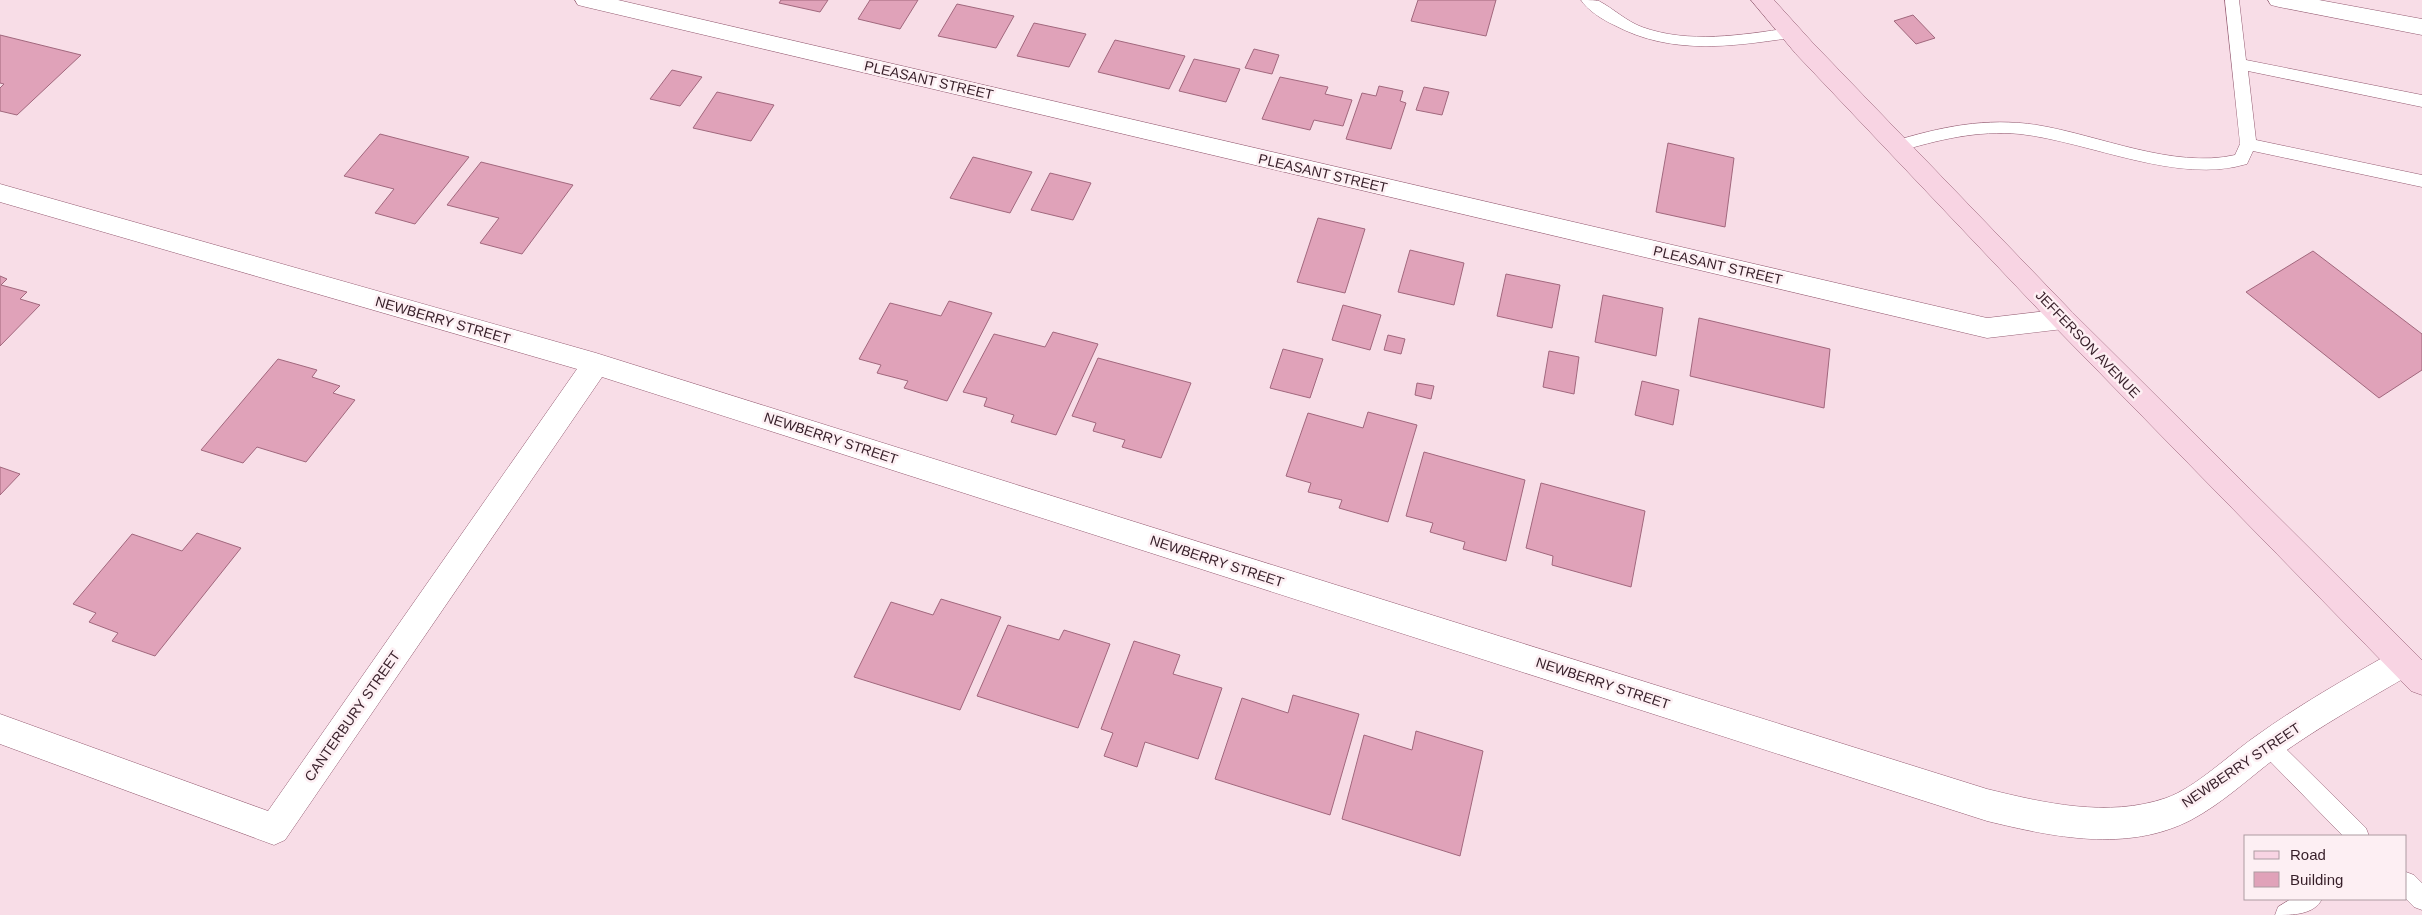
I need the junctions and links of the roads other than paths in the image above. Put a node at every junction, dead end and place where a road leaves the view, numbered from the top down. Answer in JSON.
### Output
{"nodes":[{"id":1,"x":586,"y":0,"type":"edge"},
{"id":2,"x":1588,"y":0,"type":"edge"},
{"id":3,"x":1762,"y":0,"type":"edge"},
{"id":4,"x":2232,"y":0,"type":"edge"},
{"id":5,"x":2280,"y":0,"type":"edge"},
{"id":6,"x":2422,"y":27,"type":"edge"},
{"id":7,"x":1790,"y":33,"type":"junction"},
{"id":8,"x":2240,"y":64,"type":"junction"},
{"id":9,"x":2422,"y":100,"type":"edge"},
{"id":10,"x":2248,"y":144,"type":"junction"},
{"id":11,"x":1897,"y":146,"type":"junction"},
{"id":12,"x":2422,"y":181,"type":"edge"},
{"id":13,"x":0,"y":193,"type":"edge"},
{"id":14,"x":2063,"y":319,"type":"junction"},
{"id":15,"x":596,"y":364,"type":"junction"},
{"id":16,"x":2412,"y":672,"type":"edge"},
{"id":17,"x":0,"y":729,"type":"edge"},
{"id":18,"x":2268,"y":745,"type":"junction"},
{"id":19,"x":2357,"y":835,"type":"edge"},
{"id":20,"x":2407,"y":884,"type":"edge"},
{"id":21,"x":2422,"y":899,"type":"edge"},
{"id":22,"x":2309,"y":900,"type":"edge"},
{"id":23,"x":2286,"y":915,"type":"edge"}],
"edges":[{"from":1,"to":14,"type":"street","name":"PLEASANT STREET"},
{"from":2,"to":7,"type":"lane"},
{"from":3,"to":7,"type":"main road","name":"JEFFERSON AVENUE"},
{"from":4,"to":8,"type":"lane"},
{"from":5,"to":6,"type":"street"},
{"from":7,"to":11,"type":"main road","name":"JEFFERSON AVENUE"},
{"from":8,"to":9,"type":"lane"},
{"from":8,"to":10,"type":"lane"},
{"from":10,"to":11,"type":"lane"},
{"from":10,"to":12,"type":"lane"},
{"from":11,"to":14,"type":"main road","name":"JEFFERSON AVENUE"},
{"from":13,"to":15,"type":"street","name":"NEWBERRY STREET"},
{"from":14,"to":16,"type":"main road","name":"JEFFERSON AVENUE"},
{"from":15,"to":17,"type":"street","name":"CANTERBURY STREET"},
{"from":15,"to":18,"type":"street","name":"NEWBERRY STREET"},
{"from":16,"to":18,"type":"street","name":"NEWBERRY STREET"},
{"from":18,"to":19,"type":"lane"},
{"from":20,"to":21,"type":"lane"},
{"from":22,"to":23,"type":"lane"}]}
